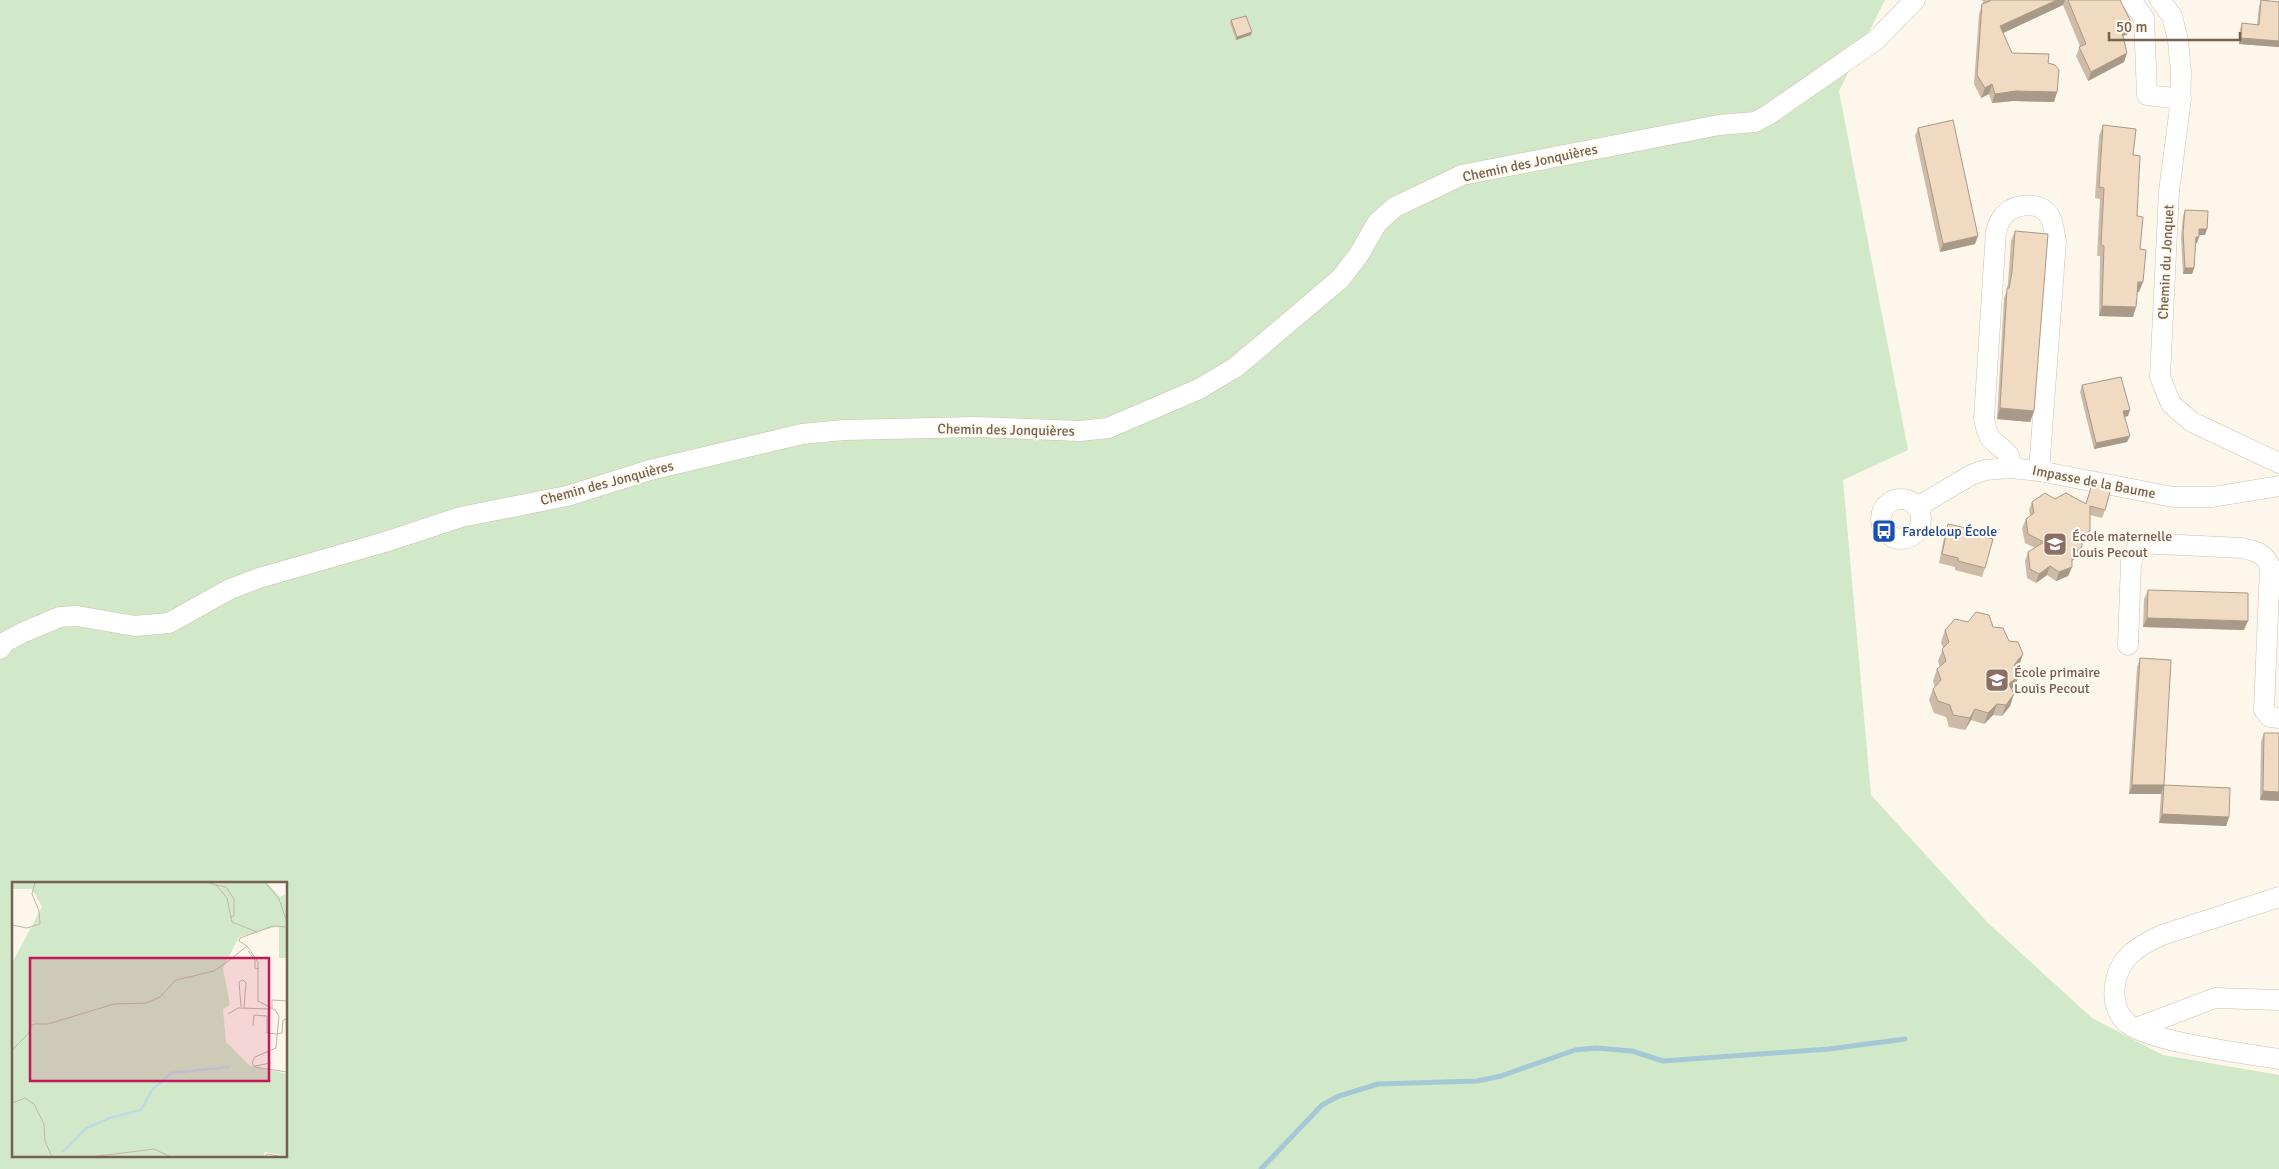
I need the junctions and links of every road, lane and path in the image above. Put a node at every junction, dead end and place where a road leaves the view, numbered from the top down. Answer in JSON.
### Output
{"nodes":[{"id":1,"x":1915,"y":0,"type":"edge"},
{"id":2,"x":2131,"y":0,"type":"edge"},
{"id":3,"x":2160,"y":0,"type":"edge"},
{"id":4,"x":2180,"y":99,"type":"junction"},
{"id":5,"x":2279,"y":463,"type":"edge"},
{"id":6,"x":2011,"y":468,"type":"junction"},
{"id":7,"x":2039,"y":471,"type":"junction"},
{"id":8,"x":2279,"y":486,"type":"edge"},
{"id":9,"x":1917,"y":507,"type":"dead end"},
{"id":10,"x":2128,"y":645,"type":"dead end"},
{"id":11,"x":0,"y":648,"type":"edge"},
{"id":12,"x":2279,"y":718,"type":"edge"},
{"id":13,"x":2279,"y":898,"type":"edge"},
{"id":14,"x":2279,"y":1000,"type":"edge"},
{"id":15,"x":2136,"y":1028,"type":"junction"},
{"id":16,"x":2279,"y":1059,"type":"edge"}],
"edges":[{"from":1,"to":11,"type":"street","name":"Chemin des Jonquières"},
{"from":2,"to":4,"type":"street"},
{"from":3,"to":4,"type":"street","name":"Chemin du Jonquet"},
{"from":4,"to":5,"type":"street","name":"Chemin du Jonquet"},
{"from":6,"to":7,"type":"street","name":"Impasse de la Baume"},
{"from":6,"to":7,"type":"street"},
{"from":6,"to":9,"type":"street","name":"Impasse de la Baume"},
{"from":7,"to":8,"type":"street","name":"Impasse de la Baume"},
{"from":10,"to":12,"type":"street"},
{"from":13,"to":15,"type":"street"},
{"from":14,"to":15,"type":"street"},
{"from":15,"to":16,"type":"street"}]}
